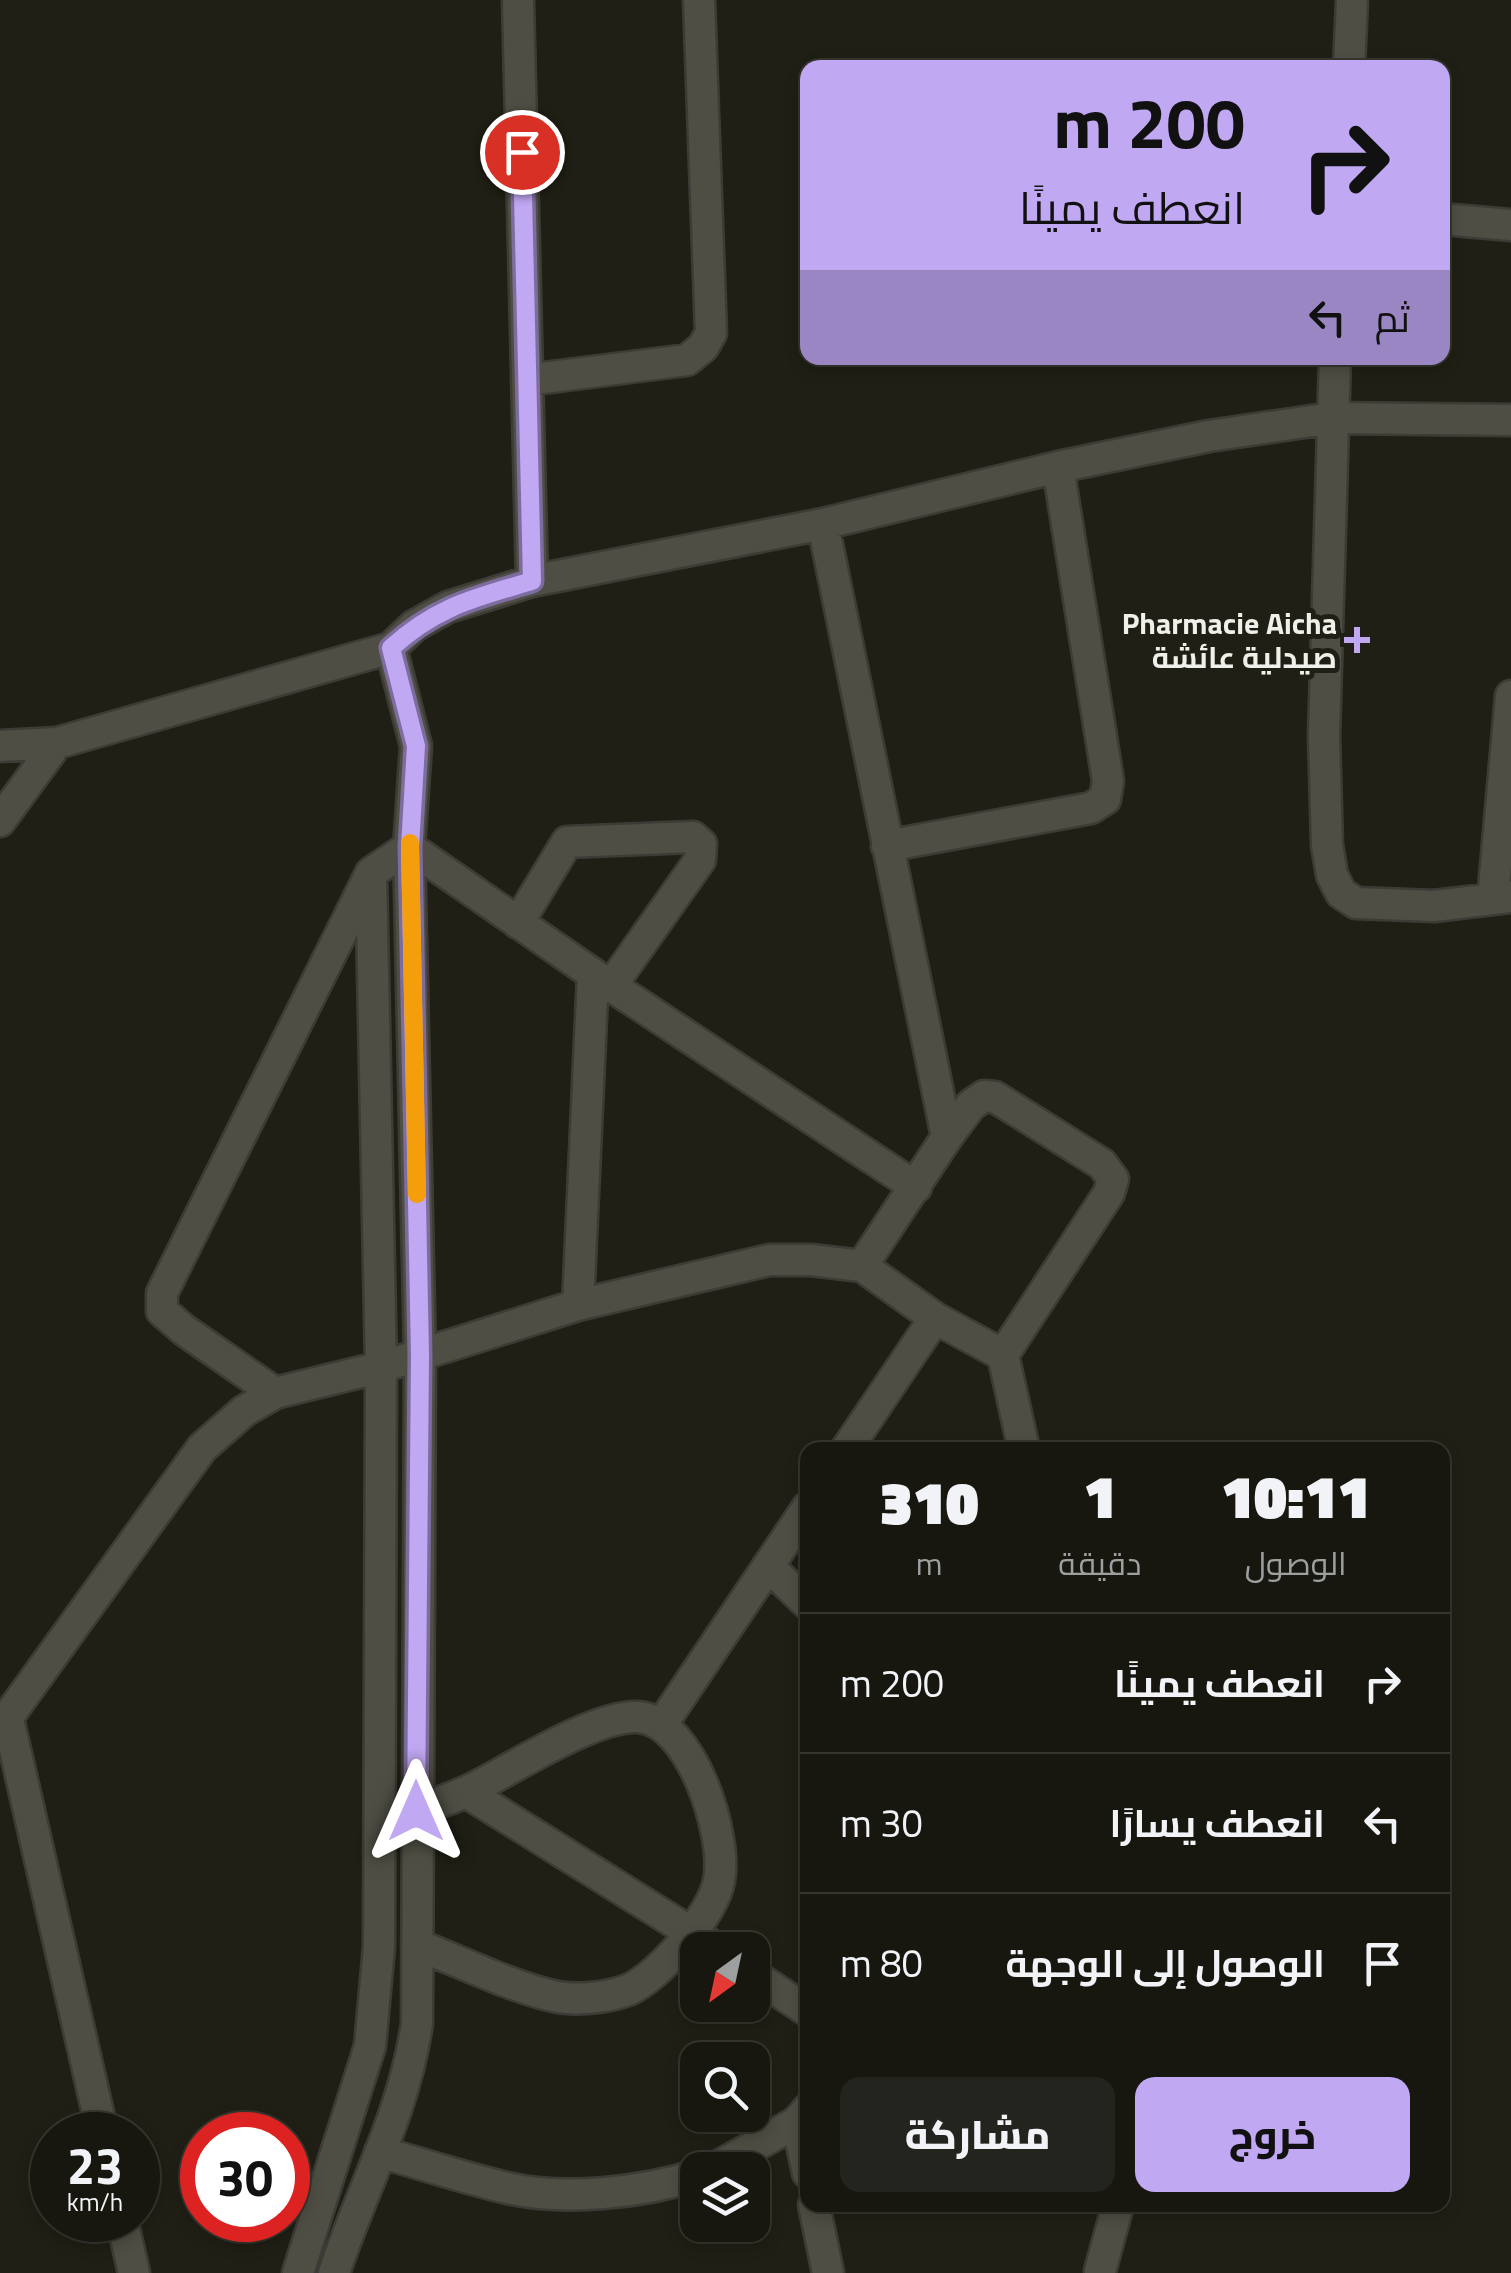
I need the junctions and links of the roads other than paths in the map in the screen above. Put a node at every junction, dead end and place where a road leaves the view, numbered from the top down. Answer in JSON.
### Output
{"nodes":[{"id":1,"x":518,"y":0,"type":"edge"},
{"id":2,"x":699,"y":0,"type":"edge"},
{"id":3,"x":1352,"y":0,"type":"edge"},
{"id":4,"x":1348,"y":60,"type":"edge"},
{"id":5,"x":1450,"y":219,"type":"edge"},
{"id":6,"x":1511,"y":225,"type":"edge"},
{"id":7,"x":1335,"y":365,"type":"edge"},
{"id":8,"x":527,"y":380,"type":"junction"},
{"id":9,"x":1332,"y":418,"type":"junction"},
{"id":10,"x":1511,"y":420,"type":"edge"},
{"id":11,"x":1058,"y":467,"type":"junction"},
{"id":12,"x":823,"y":524,"type":"junction"},
{"id":13,"x":532,"y":581,"type":"junction"},
{"id":14,"x":391,"y":648,"type":"junction"},
{"id":15,"x":1511,"y":696,"type":"edge"},
{"id":16,"x":1509,"y":741,"type":"edge"},
{"id":17,"x":57,"y":743,"type":"junction"},
{"id":18,"x":0,"y":746,"type":"edge"},
{"id":19,"x":0,"y":821,"type":"edge"},
{"id":20,"x":886,"y":846,"type":"junction"},
{"id":21,"x":410,"y":847,"type":"junction"},
{"id":22,"x":371,"y":872,"type":"junction"},
{"id":23,"x":1502,"y":898,"type":"edge"},
{"id":24,"x":518,"y":923,"type":"junction"},
{"id":25,"x":602,"y":980,"type":"junction"},
{"id":26,"x":947,"y":1137,"type":"junction"},
{"id":27,"x":916,"y":1187,"type":"junction"},
{"id":28,"x":862,"y":1266,"type":"junction"},
{"id":29,"x":578,"y":1305,"type":"junction"},
{"id":30,"x":936,"y":1318,"type":"junction"},
{"id":31,"x":420,"y":1355,"type":"junction"},
{"id":32,"x":1002,"y":1355,"type":"junction"},
{"id":33,"x":380,"y":1367,"type":"junction"},
{"id":34,"x":275,"y":1392,"type":"junction"},
{"id":35,"x":851,"y":1442,"type":"edge"},
{"id":36,"x":1022,"y":1442,"type":"edge"},
{"id":37,"x":800,"y":1519,"type":"edge"},
{"id":38,"x":768,"y":1566,"type":"junction"},
{"id":39,"x":800,"y":1596,"type":"edge"},
{"id":40,"x":4,"y":1724,"type":"edge"},
{"id":41,"x":662,"y":1724,"type":"junction"},
{"id":42,"x":466,"y":1792,"type":"junction"},
{"id":43,"x":416,"y":1811,"type":"junction"},
{"id":44,"x":692,"y":1931,"type":"junction"},
{"id":45,"x":417,"y":1945,"type":"junction"},
{"id":46,"x":770,"y":1986,"type":"edge"},
{"id":47,"x":800,"y":2007,"type":"edge"},
{"id":48,"x":97,"y":2112,"type":"edge"},
{"id":49,"x":800,"y":2117,"type":"edge"},
{"id":50,"x":380,"y":2152,"type":"junction"},
{"id":51,"x":742,"y":2152,"type":"edge"},
{"id":52,"x":680,"y":2180,"type":"edge"},
{"id":53,"x":815,"y":2212,"type":"edge"},
{"id":54,"x":1115,"y":2212,"type":"edge"},
{"id":55,"x":127,"y":2242,"type":"edge"},
{"id":56,"x":1100,"y":2272,"type":"edge"},
{"id":57,"x":134,"y":2273,"type":"edge"},
{"id":58,"x":298,"y":2273,"type":"edge"},
{"id":59,"x":334,"y":2273,"type":"edge"},
{"id":60,"x":828,"y":2273,"type":"edge"}],
"edges":[{"from":1,"to":8,"type":"street"},
{"from":2,"to":8,"type":"street"},
{"from":3,"to":4,"type":"street"},
{"from":5,"to":6,"type":"street"},
{"from":7,"to":9,"type":"street"},
{"from":8,"to":13,"type":"street"},
{"from":9,"to":10,"type":"street"},
{"from":9,"to":11,"type":"street"},
{"from":9,"to":23,"type":"street"},
{"from":11,"to":12,"type":"street"},
{"from":11,"to":20,"type":"street"},
{"from":12,"to":13,"type":"street"},
{"from":12,"to":20,"type":"street"},
{"from":13,"to":14,"type":"street"},
{"from":14,"to":17,"type":"street"},
{"from":14,"to":21,"type":"street"},
{"from":15,"to":16,"type":"street"},
{"from":16,"to":23,"type":"street"},
{"from":17,"to":18,"type":"street"},
{"from":17,"to":19,"type":"street"},
{"from":20,"to":26,"type":"street"},
{"from":21,"to":22,"type":"street"},
{"from":21,"to":24,"type":"street"},
{"from":21,"to":31,"type":"street"},
{"from":22,"to":33,"type":"street"},
{"from":22,"to":34,"type":"street"},
{"from":24,"to":25,"type":"street"},
{"from":24,"to":25,"type":"street"},
{"from":25,"to":27,"type":"street"},
{"from":25,"to":29,"type":"street"},
{"from":26,"to":27,"type":"street"},
{"from":26,"to":32,"type":"street"},
{"from":27,"to":28,"type":"street"},
{"from":28,"to":29,"type":"street"},
{"from":28,"to":30,"type":"street"},
{"from":29,"to":31,"type":"street"},
{"from":30,"to":32,"type":"street"},
{"from":30,"to":35,"type":"street"},
{"from":31,"to":33,"type":"street"},
{"from":31,"to":43,"type":"street"},
{"from":32,"to":36,"type":"street"},
{"from":33,"to":34,"type":"street"},
{"from":33,"to":58,"type":"street"},
{"from":34,"to":40,"type":"street"},
{"from":37,"to":38,"type":"street"},
{"from":38,"to":39,"type":"street"},
{"from":38,"to":41,"type":"street"},
{"from":40,"to":48,"type":"street"},
{"from":41,"to":42,"type":"street"},
{"from":41,"to":44,"type":"street"},
{"from":42,"to":43,"type":"street"},
{"from":42,"to":44,"type":"street"},
{"from":43,"to":45,"type":"street"},
{"from":44,"to":45,"type":"street"},
{"from":45,"to":50,"type":"street"},
{"from":46,"to":47,"type":"street"},
{"from":49,"to":51,"type":"street"},
{"from":50,"to":52,"type":"street"},
{"from":50,"to":59,"type":"street"},
{"from":53,"to":60,"type":"street"},
{"from":54,"to":56,"type":"street"},
{"from":55,"to":57,"type":"street"}]}
